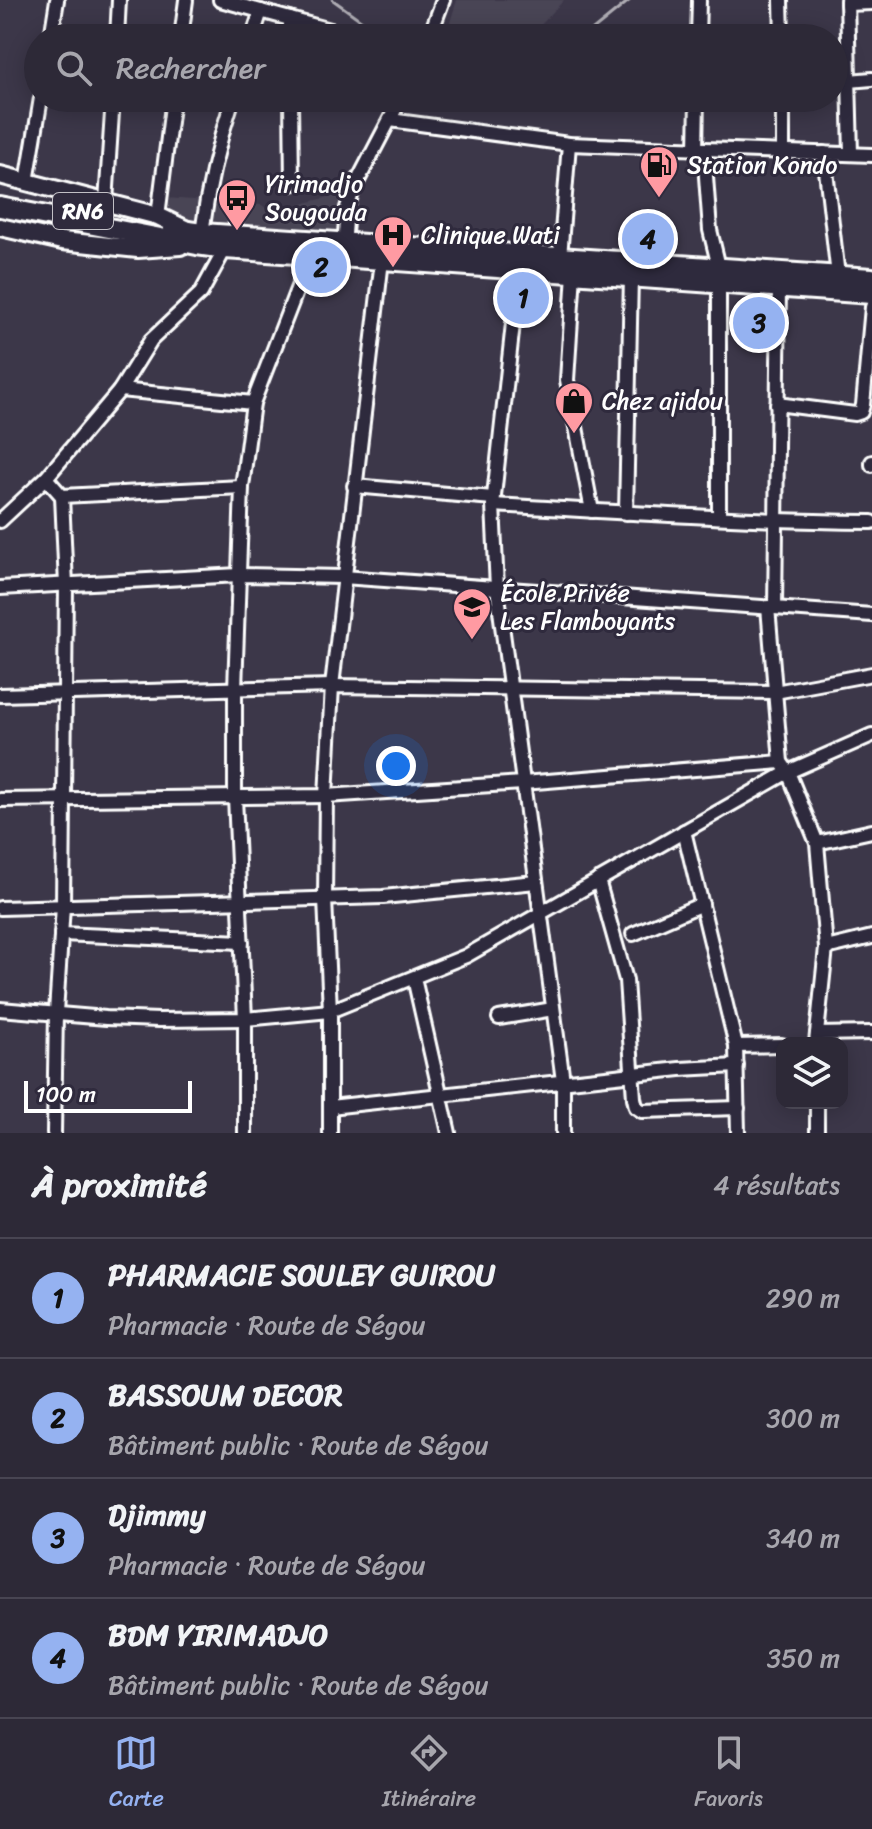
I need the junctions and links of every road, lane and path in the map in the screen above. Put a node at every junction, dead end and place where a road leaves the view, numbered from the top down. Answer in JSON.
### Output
{"nodes":[{"id":1,"x":57,"y":0,"type":"edge"},
{"id":2,"x":119,"y":0,"type":"edge"},
{"id":3,"x":186,"y":0,"type":"edge"},
{"id":4,"x":220,"y":0,"type":"edge"},
{"id":5,"x":443,"y":0,"type":"edge"},
{"id":6,"x":699,"y":0,"type":"edge"},
{"id":7,"x":781,"y":0,"type":"edge"},
{"id":8,"x":847,"y":2,"type":"edge"},
{"id":9,"x":872,"y":3,"type":"edge"},
{"id":10,"x":261,"y":11,"type":"junction"},
{"id":11,"x":290,"y":19,"type":"junction"},
{"id":12,"x":53,"y":24,"type":"edge"},
{"id":13,"x":118,"y":24,"type":"edge"},
{"id":14,"x":183,"y":24,"type":"edge"},
{"id":15,"x":257,"y":24,"type":"edge"},
{"id":16,"x":290,"y":24,"type":"edge"},
{"id":17,"x":308,"y":24,"type":"edge"},
{"id":18,"x":434,"y":24,"type":"edge"},
{"id":19,"x":698,"y":24,"type":"edge"},
{"id":20,"x":782,"y":24,"type":"edge"},
{"id":21,"x":848,"y":24,"type":"edge"},
{"id":22,"x":848,"y":42,"type":"edge"},
{"id":23,"x":872,"y":79,"type":"edge"},
{"id":24,"x":849,"y":81,"type":"junction"},
{"id":25,"x":39,"y":112,"type":"edge"},
{"id":26,"x":112,"y":112,"type":"edge"},
{"id":27,"x":172,"y":112,"type":"edge"},
{"id":28,"x":228,"y":112,"type":"edge"},
{"id":29,"x":291,"y":112,"type":"edge"},
{"id":30,"x":394,"y":112,"type":"edge"},
{"id":31,"x":698,"y":112,"type":"edge"},
{"id":32,"x":783,"y":112,"type":"edge"},
{"id":33,"x":390,"y":120,"type":"junction"},
{"id":34,"x":569,"y":144,"type":"junction"},
{"id":35,"x":700,"y":150,"type":"junction"},
{"id":36,"x":783,"y":152,"type":"junction"},
{"id":37,"x":824,"y":153,"type":"junction"},
{"id":38,"x":851,"y":154,"type":"junction"},
{"id":39,"x":872,"y":155,"type":"edge"},
{"id":40,"x":0,"y":175,"type":"edge"},
{"id":41,"x":27,"y":182,"type":"junction"},
{"id":42,"x":292,"y":184,"type":"dead end"},
{"id":43,"x":0,"y":195,"type":"edge"},
{"id":44,"x":106,"y":202,"type":"junction"},
{"id":45,"x":0,"y":207,"type":"edge"},
{"id":46,"x":0,"y":227,"type":"edge"},
{"id":47,"x":163,"y":227,"type":"junction"},
{"id":48,"x":196,"y":236,"type":"junction"},
{"id":49,"x":225,"y":249,"type":"junction"},
{"id":50,"x":344,"y":250,"type":"junction"},
{"id":51,"x":310,"y":256,"type":"junction"},
{"id":52,"x":560,"y":257,"type":"junction"},
{"id":53,"x":382,"y":260,"type":"junction"},
{"id":54,"x":519,"y":269,"type":"junction"},
{"id":55,"x":574,"y":273,"type":"junction"},
{"id":56,"x":719,"y":275,"type":"junction"},
{"id":57,"x":631,"y":276,"type":"junction"},
{"id":58,"x":838,"y":276,"type":"junction"},
{"id":59,"x":872,"y":278,"type":"edge"},
{"id":60,"x":779,"y":288,"type":"junction"},
{"id":61,"x":872,"y":294,"type":"edge"},
{"id":62,"x":872,"y":307,"type":"edge"},
{"id":63,"x":120,"y":390,"type":"junction"},
{"id":64,"x":253,"y":403,"type":"junction"},
{"id":65,"x":777,"y":404,"type":"junction"},
{"id":66,"x":46,"y":478,"type":"junction"},
{"id":67,"x":354,"y":486,"type":"junction"},
{"id":68,"x":242,"y":487,"type":"junction"},
{"id":69,"x":62,"y":496,"type":"junction"},
{"id":70,"x":493,"y":501,"type":"junction"},
{"id":71,"x":592,"y":511,"type":"junction"},
{"id":72,"x":626,"y":513,"type":"junction"},
{"id":73,"x":719,"y":517,"type":"junction"},
{"id":74,"x":0,"y":521,"type":"edge"},
{"id":75,"x":776,"y":521,"type":"junction"},
{"id":76,"x":872,"y":522,"type":"edge"},
{"id":77,"x":239,"y":575,"type":"junction"},
{"id":78,"x":343,"y":577,"type":"junction"},
{"id":79,"x":66,"y":585,"type":"junction"},
{"id":80,"x":0,"y":588,"type":"edge"},
{"id":81,"x":497,"y":588,"type":"junction"},
{"id":82,"x":772,"y":608,"type":"junction"},
{"id":83,"x":872,"y":615,"type":"edge"},
{"id":84,"x":872,"y":674,"type":"edge"},
{"id":85,"x":332,"y":686,"type":"junction"},
{"id":86,"x":510,"y":688,"type":"junction"},
{"id":87,"x":235,"y":689,"type":"junction"},
{"id":88,"x":775,"y":692,"type":"junction"},
{"id":89,"x":66,"y":693,"type":"junction"},
{"id":90,"x":0,"y":695,"type":"edge"},
{"id":91,"x":872,"y":735,"type":"edge"},
{"id":92,"x":785,"y":767,"type":"junction"},
{"id":93,"x":523,"y":783,"type":"junction"},
{"id":94,"x":326,"y":796,"type":"junction"},
{"id":95,"x":235,"y":797,"type":"junction"},
{"id":96,"x":63,"y":799,"type":"junction"},
{"id":97,"x":0,"y":800,"type":"edge"},
{"id":98,"x":684,"y":831,"type":"junction"},
{"id":99,"x":872,"y":831,"type":"edge"},
{"id":100,"x":817,"y":843,"type":"junction"},
{"id":101,"x":598,"y":880,"type":"junction"},
{"id":102,"x":536,"y":882,"type":"junction"},
{"id":103,"x":325,"y":899,"type":"junction"},
{"id":104,"x":240,"y":901,"type":"junction"},
{"id":105,"x":702,"y":904,"type":"junction"},
{"id":106,"x":63,"y":906,"type":"junction"},
{"id":107,"x":0,"y":908,"type":"edge"},
{"id":108,"x":540,"y":913,"type":"junction"},
{"id":109,"x":61,"y":934,"type":"junction"},
{"id":110,"x":633,"y":934,"type":"dead end"},
{"id":111,"x":872,"y":937,"type":"edge"},
{"id":112,"x":242,"y":942,"type":"junction"},
{"id":113,"x":826,"y":948,"type":"junction"},
{"id":114,"x":414,"y":978,"type":"junction"},
{"id":115,"x":0,"y":1009,"type":"edge"},
{"id":116,"x":553,"y":1009,"type":"junction"},
{"id":117,"x":330,"y":1011,"type":"junction"},
{"id":118,"x":56,"y":1012,"type":"junction"},
{"id":119,"x":499,"y":1018,"type":"dead end"},
{"id":120,"x":245,"y":1019,"type":"junction"},
{"id":121,"x":872,"y":1033,"type":"edge"},
{"id":122,"x":817,"y":1037,"type":"edge"},
{"id":123,"x":828,"y":1037,"type":"edge"},
{"id":124,"x":776,"y":1045,"type":"edge"},
{"id":125,"x":736,"y":1046,"type":"junction"},
{"id":126,"x":737,"y":1066,"type":"junction"},
{"id":127,"x":633,"y":1074,"type":"junction"},
{"id":128,"x":563,"y":1081,"type":"junction"},
{"id":129,"x":442,"y":1094,"type":"junction"},
{"id":130,"x":330,"y":1107,"type":"junction"},
{"id":131,"x":738,"y":1108,"type":"junction"},
{"id":132,"x":817,"y":1109,"type":"edge"},
{"id":133,"x":54,"y":1133,"type":"edge"},
{"id":134,"x":245,"y":1133,"type":"edge"},
{"id":135,"x":330,"y":1133,"type":"edge"},
{"id":136,"x":449,"y":1133,"type":"edge"},
{"id":137,"x":563,"y":1133,"type":"edge"},
{"id":138,"x":738,"y":1133,"type":"edge"},
{"id":139,"x":817,"y":1133,"type":"edge"}],
"edges":[{"from":1,"to":12,"type":"street"},
{"from":2,"to":13,"type":"street"},
{"from":3,"to":14,"type":"street"},
{"from":4,"to":10,"type":"street"},
{"from":5,"to":18,"type":"street"},
{"from":6,"to":19,"type":"street"},
{"from":7,"to":20,"type":"street"},
{"from":8,"to":9,"type":"street"},
{"from":8,"to":21,"type":"street"},
{"from":10,"to":11,"type":"street"},
{"from":10,"to":15,"type":"street"},
{"from":11,"to":16,"type":"street"},
{"from":11,"to":17,"type":"street"},
{"from":22,"to":24,"type":"street"},
{"from":23,"to":24,"type":"street"},
{"from":24,"to":38,"type":"street"},
{"from":25,"to":41,"type":"street"},
{"from":26,"to":44,"type":"street"},
{"from":27,"to":47,"type":"street"},
{"from":28,"to":48,"type":"street"},
{"from":29,"to":42,"type":"street"},
{"from":30,"to":33,"type":"street"},
{"from":31,"to":35,"type":"street"},
{"from":32,"to":36,"type":"street"},
{"from":33,"to":34,"type":"street"},
{"from":33,"to":50,"type":"street"},
{"from":34,"to":35,"type":"street"},
{"from":34,"to":52,"type":"street"},
{"from":35,"to":36,"type":"street"},
{"from":35,"to":56,"type":"street"},
{"from":36,"to":37,"type":"street"},
{"from":37,"to":38,"type":"street"},
{"from":37,"to":58,"type":"street"},
{"from":38,"to":39,"type":"street"},
{"from":40,"to":41,"type":"main road"},
{"from":41,"to":44,"type":"main road"},
{"from":43,"to":47,"type":"highway","number":"RN6"},
{"from":44,"to":47,"type":"main road"},
{"from":45,"to":47,"type":"highway","number":"RN6"},
{"from":46,"to":48,"type":"main road"},
{"from":47,"to":48,"type":"highway","number":"RN6"},
{"from":48,"to":49,"type":"highway","number":"RN6"},
{"from":48,"to":50,"type":"highway","number":"RN6"},
{"from":49,"to":51,"type":"highway","number":"RN6"},
{"from":49,"to":63,"type":"street"},
{"from":50,"to":51,"type":"highway","number":"RN6"},
{"from":50,"to":52,"type":"highway","number":"RN6"},
{"from":50,"to":53,"type":"highway","number":"RN6"},
{"from":51,"to":64,"type":"street"},
{"from":52,"to":56,"type":"highway","number":"RN6"},
{"from":53,"to":54,"type":"highway","number":"RN6"},
{"from":53,"to":67,"type":"street"},
{"from":54,"to":55,"type":"highway","number":"RN6"},
{"from":54,"to":70,"type":"street"},
{"from":55,"to":57,"type":"highway","number":"RN6"},
{"from":55,"to":71,"type":"street"},
{"from":56,"to":57,"type":"highway","number":"RN6"},
{"from":56,"to":58,"type":"highway","number":"RN6"},
{"from":56,"to":60,"type":"highway","number":"RN6"},
{"from":56,"to":73,"type":"street"},
{"from":57,"to":72,"type":"street"},
{"from":58,"to":59,"type":"highway","number":"RN6"},
{"from":60,"to":61,"type":"highway","number":"RN6"},
{"from":60,"to":65,"type":"street"},
{"from":62,"to":65,"type":"street"},
{"from":63,"to":64,"type":"street"},
{"from":63,"to":66,"type":"street"},
{"from":64,"to":68,"type":"street"},
{"from":65,"to":75,"type":"street"},
{"from":66,"to":69,"type":"street"},
{"from":66,"to":74,"type":"street"},
{"from":67,"to":70,"type":"street"},
{"from":67,"to":78,"type":"street"},
{"from":68,"to":69,"type":"street"},
{"from":68,"to":77,"type":"street"},
{"from":69,"to":79,"type":"street"},
{"from":70,"to":71,"type":"street"},
{"from":70,"to":81,"type":"street"},
{"from":71,"to":72,"type":"street"},
{"from":72,"to":73,"type":"street"},
{"from":73,"to":75,"type":"street"},
{"from":75,"to":76,"type":"street"},
{"from":75,"to":82,"type":"street"},
{"from":77,"to":78,"type":"street"},
{"from":77,"to":79,"type":"street"},
{"from":77,"to":87,"type":"street"},
{"from":78,"to":81,"type":"street"},
{"from":78,"to":85,"type":"street"},
{"from":79,"to":80,"type":"street"},
{"from":79,"to":89,"type":"street"},
{"from":81,"to":82,"type":"street"},
{"from":81,"to":86,"type":"street"},
{"from":82,"to":83,"type":"street"},
{"from":82,"to":88,"type":"street"},
{"from":84,"to":88,"type":"street"},
{"from":85,"to":86,"type":"street"},
{"from":85,"to":87,"type":"street"},
{"from":85,"to":94,"type":"street"},
{"from":86,"to":88,"type":"street"},
{"from":86,"to":93,"type":"street"},
{"from":87,"to":89,"type":"street"},
{"from":87,"to":95,"type":"street"},
{"from":88,"to":92,"type":"street"},
{"from":89,"to":90,"type":"street"},
{"from":89,"to":96,"type":"street"},
{"from":91,"to":92,"type":"street"},
{"from":92,"to":93,"type":"street"},
{"from":92,"to":98,"type":"street"},
{"from":92,"to":100,"type":"street"},
{"from":93,"to":94,"type":"street"},
{"from":93,"to":102,"type":"street"},
{"from":94,"to":95,"type":"street"},
{"from":94,"to":103,"type":"street"},
{"from":95,"to":96,"type":"street"},
{"from":95,"to":104,"type":"street"},
{"from":96,"to":97,"type":"street"},
{"from":96,"to":106,"type":"street"},
{"from":98,"to":101,"type":"street"},
{"from":98,"to":105,"type":"street"},
{"from":99,"to":100,"type":"street"},
{"from":100,"to":113,"type":"street"},
{"from":101,"to":108,"type":"street"},
{"from":101,"to":127,"type":"street"},
{"from":102,"to":103,"type":"street"},
{"from":102,"to":108,"type":"street"},
{"from":103,"to":104,"type":"street"},
{"from":103,"to":117,"type":"street"},
{"from":104,"to":106,"type":"street"},
{"from":104,"to":112,"type":"street"},
{"from":105,"to":110,"type":"street"},
{"from":105,"to":125,"type":"street"},
{"from":106,"to":107,"type":"street"},
{"from":106,"to":109,"type":"street"},
{"from":108,"to":114,"type":"street"},
{"from":108,"to":116,"type":"street"},
{"from":109,"to":112,"type":"street"},
{"from":109,"to":118,"type":"street"},
{"from":111,"to":113,"type":"street"},
{"from":112,"to":120,"type":"street"},
{"from":113,"to":122,"type":"street"},
{"from":114,"to":117,"type":"street"},
{"from":114,"to":129,"type":"street"},
{"from":115,"to":118,"type":"street"},
{"from":116,"to":119,"type":"street"},
{"from":116,"to":128,"type":"street"},
{"from":117,"to":120,"type":"street"},
{"from":117,"to":130,"type":"street"},
{"from":118,"to":120,"type":"street"},
{"from":118,"to":133,"type":"street"},
{"from":120,"to":134,"type":"street"},
{"from":121,"to":123,"type":"street"},
{"from":124,"to":125,"type":"street"},
{"from":125,"to":126,"type":"street"},
{"from":126,"to":127,"type":"street"},
{"from":126,"to":131,"type":"street"},
{"from":127,"to":128,"type":"street"},
{"from":127,"to":131,"type":"street"},
{"from":128,"to":129,"type":"street"},
{"from":128,"to":137,"type":"street"},
{"from":129,"to":130,"type":"street"},
{"from":129,"to":136,"type":"street"},
{"from":130,"to":135,"type":"street"},
{"from":131,"to":138,"type":"street"},
{"from":132,"to":139,"type":"street"}]}
